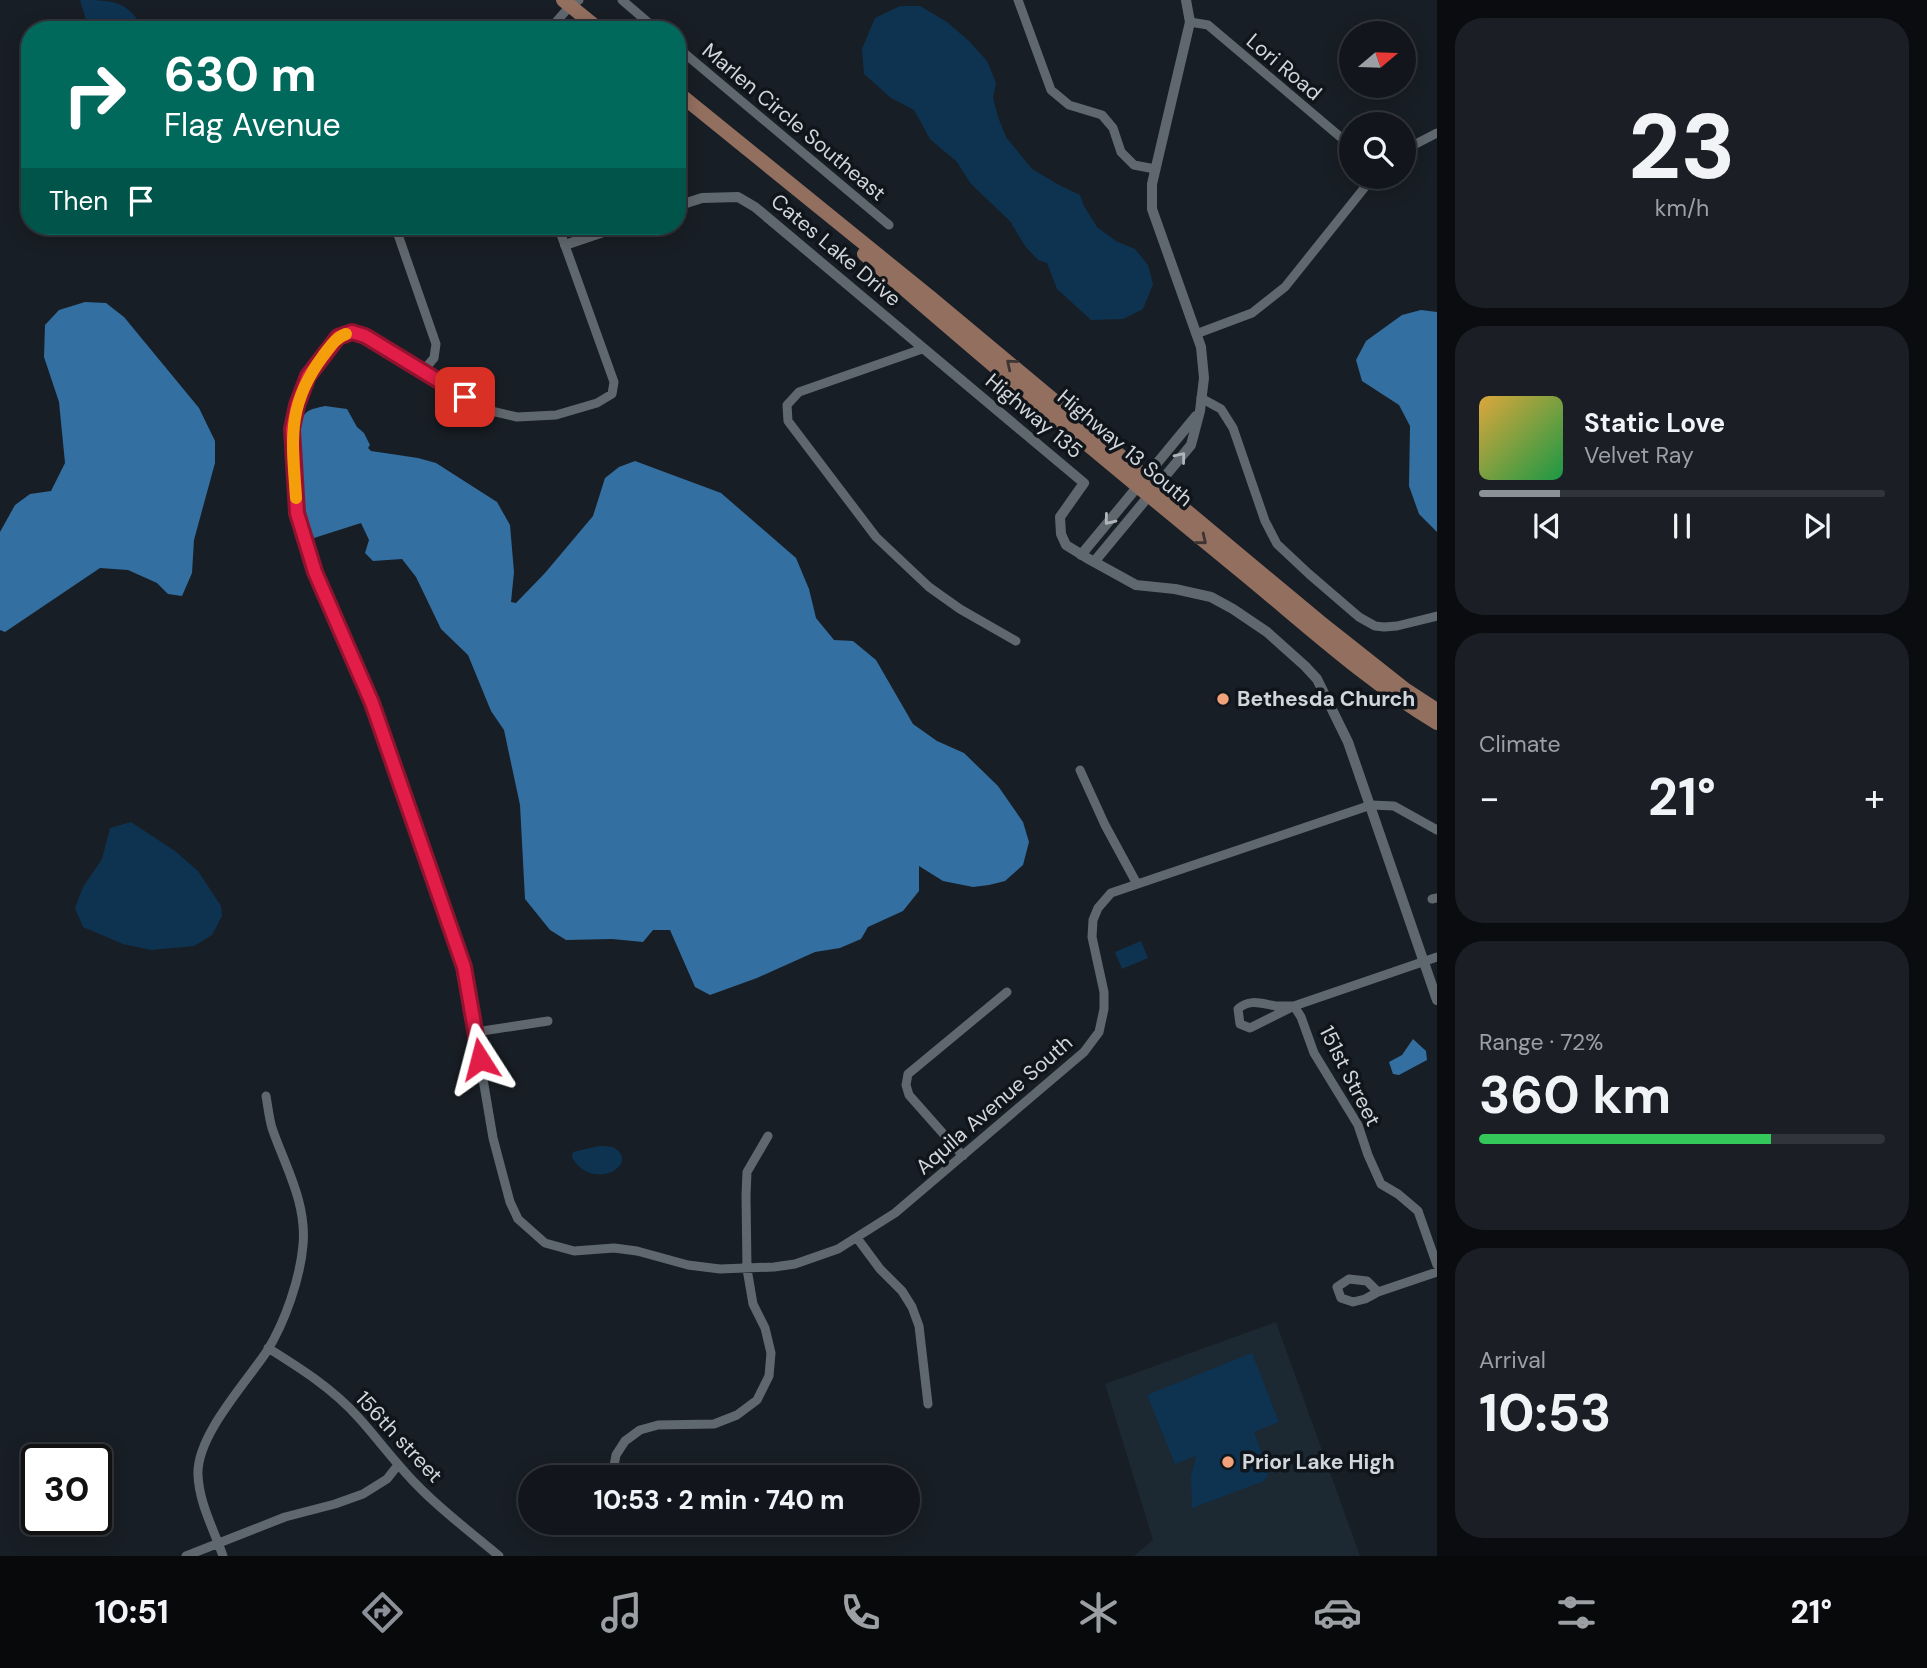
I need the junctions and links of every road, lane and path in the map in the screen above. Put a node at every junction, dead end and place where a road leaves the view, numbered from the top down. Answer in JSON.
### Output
{"nodes":[{"id":1,"x":622,"y":0,"type":"edge"},
{"id":2,"x":1018,"y":0,"type":"edge"},
{"id":3,"x":1186,"y":0,"type":"edge"},
{"id":4,"x":571,"y":2,"type":"edge"},
{"id":5,"x":557,"y":21,"type":"edge"},
{"id":6,"x":591,"y":21,"type":"edge"},
{"id":7,"x":646,"y":21,"type":"edge"},
{"id":8,"x":1190,"y":23,"type":"junction"},
{"id":9,"x":686,"y":55,"type":"edge"},
{"id":10,"x":686,"y":99,"type":"edge"},
{"id":11,"x":1437,"y":132,"type":"edge"},
{"id":12,"x":1339,"y":136,"type":"edge"},
{"id":13,"x":1416,"y":143,"type":"edge"},
{"id":14,"x":1156,"y":169,"type":"junction"},
{"id":15,"x":1363,"y":189,"type":"edge"},
{"id":16,"x":686,"y":203,"type":"edge"},
{"id":17,"x":889,"y":225,"type":"dead end"},
{"id":18,"x":398,"y":235,"type":"edge"},
{"id":19,"x":561,"y":235,"type":"edge"},
{"id":20,"x":594,"y":235,"type":"edge"},
{"id":21,"x":565,"y":245,"type":"junction"},
{"id":22,"x":1196,"y":334,"type":"junction"},
{"id":23,"x":922,"y":349,"type":"junction"},
{"id":24,"x":423,"y":371,"type":"junction"},
{"id":25,"x":1202,"y":398,"type":"junction"},
{"id":26,"x":1200,"y":411,"type":"junction"},
{"id":27,"x":1142,"y":481,"type":"junction"},
{"id":28,"x":1154,"y":491,"type":"junction"},
{"id":29,"x":1081,"y":555,"type":"junction"},
{"id":30,"x":1094,"y":562,"type":"junction"},
{"id":31,"x":1437,"y":616,"type":"edge"},
{"id":32,"x":1016,"y":641,"type":"dead end"},
{"id":33,"x":1437,"y":710,"type":"edge"},
{"id":34,"x":1437,"y":723,"type":"edge"},
{"id":35,"x":1080,"y":770,"type":"dead end"},
{"id":36,"x":1371,"y":805,"type":"junction"},
{"id":37,"x":1437,"y":830,"type":"edge"},
{"id":38,"x":1137,"y":884,"type":"junction"},
{"id":39,"x":1437,"y":957,"type":"edge"},
{"id":40,"x":1423,"y":961,"type":"junction"},
{"id":41,"x":1007,"y":992,"type":"dead end"},
{"id":42,"x":1437,"y":1000,"type":"edge"},
{"id":43,"x":1294,"y":1006,"type":"junction"},
{"id":44,"x":548,"y":1021,"type":"dead end"},
{"id":45,"x":476,"y":1032,"type":"junction"},
{"id":46,"x":266,"y":1096,"type":"dead end"},
{"id":47,"x":768,"y":1136,"type":"dead end"},
{"id":48,"x":962,"y":1156,"type":"junction"},
{"id":49,"x":857,"y":1238,"type":"junction"},
{"id":50,"x":1437,"y":1265,"type":"edge"},
{"id":51,"x":747,"y":1269,"type":"junction"},
{"id":52,"x":1437,"y":1272,"type":"edge"},
{"id":53,"x":1378,"y":1292,"type":"dead end"},
{"id":54,"x":268,"y":1348,"type":"junction"},
{"id":55,"x":929,"y":1404,"type":"dead end"},
{"id":56,"x":398,"y":1465,"type":"junction"},
{"id":57,"x":614,"y":1465,"type":"edge"},
{"id":58,"x":219,"y":1544,"type":"junction"},
{"id":59,"x":186,"y":1556,"type":"edge"},
{"id":60,"x":223,"y":1556,"type":"edge"},
{"id":61,"x":499,"y":1556,"type":"edge"}],
"edges":[{"from":1,"to":7,"type":"street"},
{"from":2,"to":14,"type":"street"},
{"from":3,"to":8,"type":"street"},
{"from":4,"to":5,"type":"street"},
{"from":4,"to":6,"type":"main road"},
{"from":8,"to":12,"type":"street","name":"Lori Road"},
{"from":8,"to":14,"type":"street"},
{"from":9,"to":17,"type":"street","name":"Marlen Circle Southeast"},
{"from":10,"to":27,"type":"main road","name":"Highway 13 South"},
{"from":11,"to":13,"type":"street"},
{"from":14,"to":22,"type":"street"},
{"from":15,"to":22,"type":"street"},
{"from":16,"to":23,"type":"street","name":"Cates Lake Drive"},
{"from":18,"to":24,"type":"street"},
{"from":19,"to":21,"type":"street"},
{"from":20,"to":21,"type":"street"},
{"from":21,"to":24,"type":"street"},
{"from":22,"to":25,"type":"street"},
{"from":23,"to":29,"type":"street","name":"Highway 135"},
{"from":23,"to":32,"type":"street"},
{"from":24,"to":45,"type":"street"},
{"from":25,"to":26,"type":"street"},
{"from":25,"to":31,"type":"street"},
{"from":26,"to":27,"type":"street"},
{"from":28,"to":26,"type":"street","one_way":true},
{"from":27,"to":28,"type":"main road","name":"Highway 13 South"},
{"from":27,"to":29,"type":"street","one_way":true},
{"from":28,"to":30,"type":"street"},
{"from":28,"to":33,"type":"main road","name":"Highway 13 South"},
{"from":28,"to":34,"type":"main road","name":"Highway 13 South","one_way":true},
{"from":29,"to":30,"type":"street","name":"Highway 135"},
{"from":30,"to":36,"type":"street","name":"Highway 135"},
{"from":35,"to":38,"type":"street"},
{"from":36,"to":37,"type":"street"},
{"from":36,"to":38,"type":"street","name":"Aquila Avenue South"},
{"from":36,"to":40,"type":"street","name":"Highway 135"},
{"from":38,"to":48,"type":"street","name":"Aquila Avenue South"},
{"from":39,"to":40,"type":"street"},
{"from":40,"to":42,"type":"street","name":"Highway 135"},
{"from":40,"to":43,"type":"street"},
{"from":41,"to":48,"type":"street"},
{"from":43,"to":43,"type":"street"},
{"from":43,"to":50,"type":"street","name":"151st Street"},
{"from":44,"to":45,"type":"street"},
{"from":45,"to":51,"type":"street","name":"Aquila Avenue South"},
{"from":46,"to":54,"type":"street"},
{"from":47,"to":51,"type":"street"},
{"from":48,"to":49,"type":"street","name":"Aquila Avenue South"},
{"from":49,"to":51,"type":"street","name":"Aquila Avenue South"},
{"from":49,"to":55,"type":"street"},
{"from":51,"to":57,"type":"street"},
{"from":52,"to":53,"type":"street"},
{"from":54,"to":56,"type":"street","name":"156th street"},
{"from":54,"to":58,"type":"street"},
{"from":56,"to":58,"type":"street"},
{"from":56,"to":61,"type":"street","name":"156th street"},
{"from":58,"to":59,"type":"street"},
{"from":58,"to":60,"type":"street"}]}
